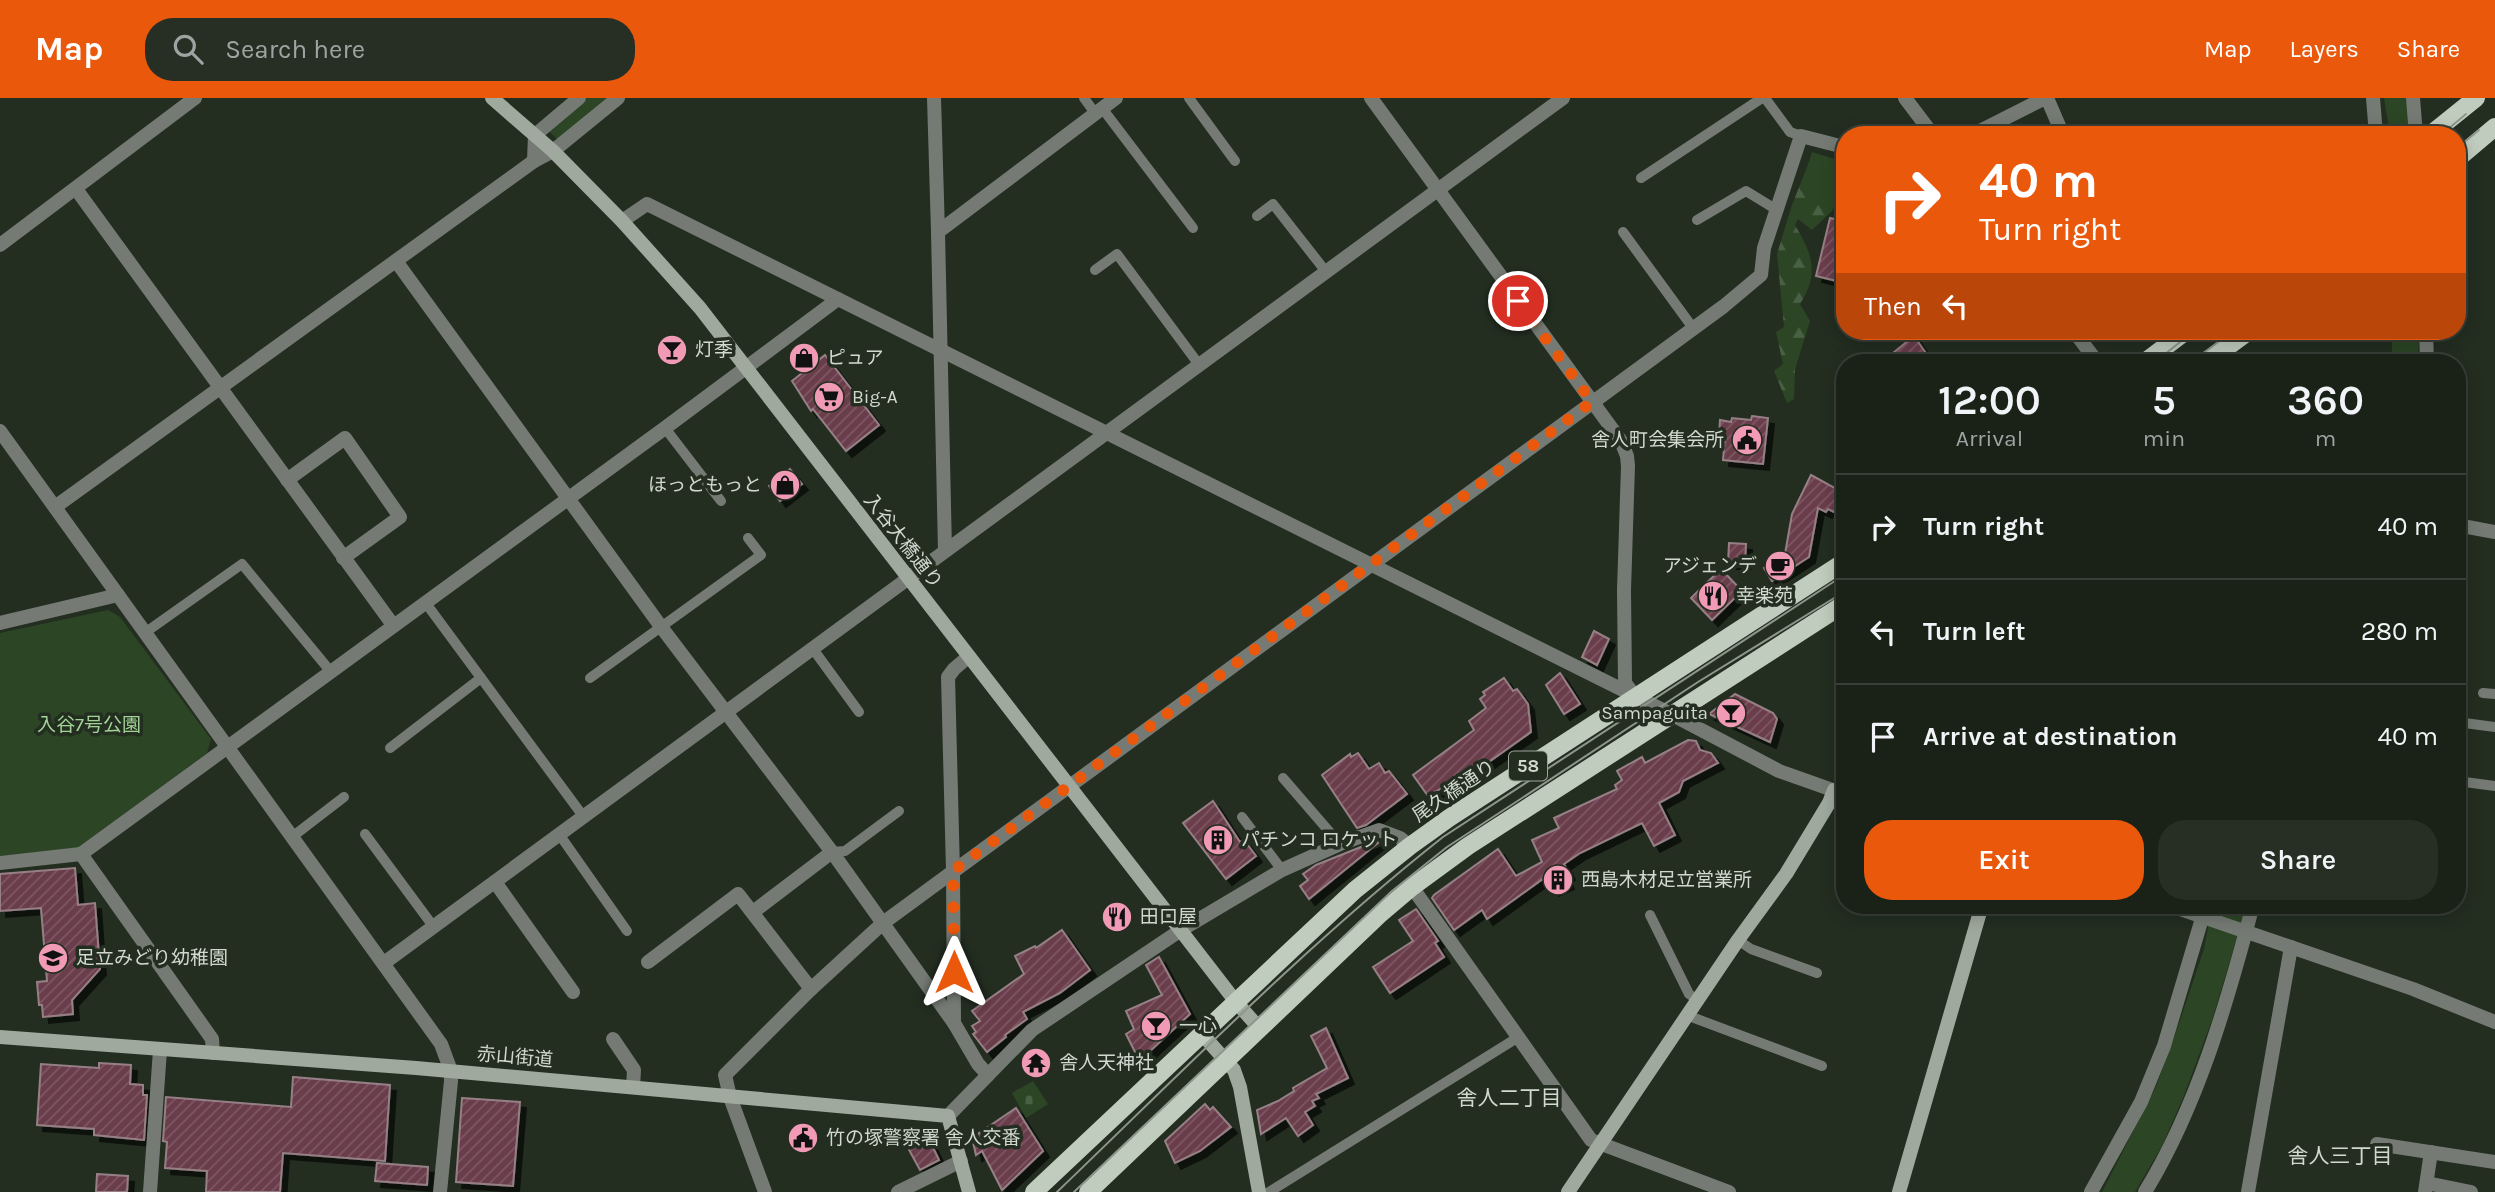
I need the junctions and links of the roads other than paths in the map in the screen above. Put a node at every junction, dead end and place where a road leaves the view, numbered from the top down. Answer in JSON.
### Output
{"nodes":[{"id":1,"x":195,"y":98,"type":"edge"},
{"id":2,"x":492,"y":98,"type":"edge"},
{"id":3,"x":579,"y":98,"type":"edge"},
{"id":4,"x":618,"y":98,"type":"edge"},
{"id":5,"x":934,"y":98,"type":"edge"},
{"id":6,"x":1084,"y":98,"type":"edge"},
{"id":7,"x":1116,"y":98,"type":"edge"},
{"id":8,"x":1189,"y":98,"type":"edge"},
{"id":9,"x":1371,"y":98,"type":"edge"},
{"id":10,"x":1563,"y":98,"type":"edge"},
{"id":11,"x":1764,"y":98,"type":"edge"},
{"id":12,"x":1905,"y":98,"type":"edge"},
{"id":13,"x":2046,"y":98,"type":"edge"},
{"id":14,"x":2374,"y":98,"type":"edge"},
{"id":15,"x":2413,"y":98,"type":"edge"},
{"id":16,"x":2476,"y":98,"type":"edge"},
{"id":17,"x":1098,"y":111,"type":"junction"},
{"id":18,"x":1926,"y":126,"type":"edge"},
{"id":19,"x":1990,"y":126,"type":"edge"},
{"id":20,"x":2059,"y":126,"type":"edge"},
{"id":21,"x":2376,"y":126,"type":"edge"},
{"id":22,"x":2415,"y":126,"type":"edge"},
{"id":23,"x":2441,"y":126,"type":"edge"},
{"id":24,"x":2495,"y":127,"type":"edge"},
{"id":25,"x":535,"y":135,"type":"junction"},
{"id":26,"x":1801,"y":136,"type":"junction"},
{"id":27,"x":1836,"y":145,"type":"edge"},
{"id":28,"x":554,"y":151,"type":"junction"},
{"id":29,"x":2466,"y":151,"type":"edge"},
{"id":30,"x":534,"y":161,"type":"junction"},
{"id":31,"x":1235,"y":161,"type":"dead end"},
{"id":32,"x":1641,"y":178,"type":"dead end"},
{"id":33,"x":76,"y":189,"type":"junction"},
{"id":34,"x":1438,"y":191,"type":"junction"},
{"id":35,"x":1777,"y":210,"type":"junction"},
{"id":36,"x":1257,"y":216,"type":"dead end"},
{"id":37,"x":1697,"y":220,"type":"dead end"},
{"id":38,"x":622,"y":221,"type":"junction"},
{"id":39,"x":1193,"y":228,"type":"dead end"},
{"id":40,"x":938,"y":232,"type":"junction"},
{"id":41,"x":1623,"y":232,"type":"dead end"},
{"id":42,"x":0,"y":245,"type":"edge"},
{"id":43,"x":396,"y":261,"type":"junction"},
{"id":44,"x":1095,"y":270,"type":"dead end"},
{"id":45,"x":1327,"y":273,"type":"junction"},
{"id":46,"x":838,"y":299,"type":"junction"},
{"id":47,"x":1693,"y":328,"type":"junction"},
{"id":48,"x":2174,"y":340,"type":"edge"},
{"id":49,"x":2237,"y":340,"type":"edge"},
{"id":50,"x":941,"y":350,"type":"junction"},
{"id":51,"x":2156,"y":354,"type":"edge"},
{"id":52,"x":2218,"y":354,"type":"edge"},
{"id":53,"x":1200,"y":366,"type":"junction"},
{"id":54,"x":746,"y":369,"type":"junction"},
{"id":55,"x":219,"y":387,"type":"junction"},
{"id":56,"x":1592,"y":402,"type":"junction"},
{"id":57,"x":665,"y":428,"type":"junction"},
{"id":58,"x":0,"y":431,"type":"edge"},
{"id":59,"x":1109,"y":433,"type":"junction"},
{"id":60,"x":287,"y":480,"type":"junction"},
{"id":61,"x":568,"y":498,"type":"junction"},
{"id":62,"x":720,"y":501,"type":"dead end"},
{"id":63,"x":55,"y":507,"type":"junction"},
{"id":64,"x":2466,"y":527,"type":"edge"},
{"id":65,"x":2495,"y":532,"type":"edge"},
{"id":66,"x":748,"y":538,"type":"dead end"},
{"id":67,"x":945,"y":551,"type":"junction"},
{"id":68,"x":344,"y":558,"type":"junction"},
{"id":69,"x":1371,"y":566,"type":"junction"},
{"id":70,"x":1836,"y":567,"type":"edge"},
{"id":71,"x":908,"y":579,"type":"junction"},
{"id":72,"x":118,"y":595,"type":"junction"},
{"id":73,"x":425,"y":602,"type":"junction"},
{"id":74,"x":1836,"y":609,"type":"edge"},
{"id":75,"x":0,"y":622,"type":"edge"},
{"id":76,"x":393,"y":625,"type":"junction"},
{"id":77,"x":662,"y":628,"type":"junction"},
{"id":78,"x":146,"y":632,"type":"junction"},
{"id":79,"x":813,"y":649,"type":"junction"},
{"id":80,"x":968,"y":657,"type":"junction"},
{"id":81,"x":331,"y":672,"type":"junction"},
{"id":82,"x":481,"y":678,"type":"junction"},
{"id":83,"x":590,"y":678,"type":"dead end"},
{"id":84,"x":1635,"y":696,"type":"junction"},
{"id":85,"x":726,"y":712,"type":"junction"},
{"id":86,"x":859,"y":712,"type":"dead end"},
{"id":87,"x":1671,"y":714,"type":"junction"},
{"id":88,"x":2466,"y":723,"type":"edge"},
{"id":89,"x":2495,"y":727,"type":"edge"},
{"id":90,"x":228,"y":747,"type":"junction"},
{"id":91,"x":390,"y":748,"type":"dead end"},
{"id":92,"x":1283,"y":778,"type":"dead end"},
{"id":93,"x":2466,"y":782,"type":"edge"},
{"id":94,"x":1070,"y":786,"type":"junction"},
{"id":95,"x":2495,"y":786,"type":"edge"},
{"id":96,"x":1836,"y":791,"type":"edge"},
{"id":97,"x":1836,"y":795,"type":"edge"},
{"id":98,"x":344,"y":797,"type":"dead end"},
{"id":99,"x":899,"y":811,"type":"dead end"},
{"id":100,"x":583,"y":816,"type":"junction"},
{"id":101,"x":1242,"y":817,"type":"dead end"},
{"id":102,"x":365,"y":834,"type":"dead end"},
{"id":103,"x":559,"y":834,"type":"junction"},
{"id":104,"x":292,"y":837,"type":"junction"},
{"id":105,"x":1340,"y":844,"type":"junction"},
{"id":106,"x":1410,"y":845,"type":"junction"},
{"id":107,"x":832,"y":852,"type":"junction"},
{"id":108,"x":80,"y":854,"type":"junction"},
{"id":109,"x":0,"y":863,"type":"edge"},
{"id":110,"x":1282,"y":870,"type":"junction"},
{"id":111,"x":953,"y":871,"type":"junction"},
{"id":112,"x":495,"y":882,"type":"junction"},
{"id":113,"x":1412,"y":887,"type":"junction"},
{"id":114,"x":753,"y":912,"type":"junction"},
{"id":115,"x":1979,"y":914,"type":"edge"},
{"id":116,"x":2203,"y":914,"type":"edge"},
{"id":117,"x":2208,"y":914,"type":"edge"},
{"id":118,"x":2251,"y":914,"type":"edge"},
{"id":119,"x":1650,"y":915,"type":"dead end"},
{"id":120,"x":883,"y":923,"type":"junction"},
{"id":121,"x":433,"y":926,"type":"junction"},
{"id":122,"x":1181,"y":930,"type":"junction"},
{"id":123,"x":628,"y":931,"type":"dead end"},
{"id":124,"x":2246,"y":931,"type":"junction"},
{"id":125,"x":1738,"y":940,"type":"junction"},
{"id":126,"x":2291,"y":947,"type":"junction"},
{"id":127,"x":648,"y":962,"type":"dead end"},
{"id":128,"x":384,"y":963,"type":"junction"},
{"id":129,"x":1817,"y":973,"type":"dead end"},
{"id":130,"x":811,"y":989,"type":"junction"},
{"id":131,"x":573,"y":992,"type":"dead end"},
{"id":132,"x":1699,"y":1001,"type":"junction"},
{"id":133,"x":1236,"y":1002,"type":"junction"},
{"id":134,"x":1689,"y":1016,"type":"junction"},
{"id":135,"x":2495,"y":1021,"type":"edge"},
{"id":136,"x":954,"y":1023,"type":"junction"},
{"id":137,"x":1260,"y":1029,"type":"junction"},
{"id":138,"x":1202,"y":1034,"type":"junction"},
{"id":139,"x":0,"y":1037,"type":"edge"},
{"id":140,"x":1517,"y":1038,"type":"junction"},
{"id":141,"x":613,"y":1039,"type":"dead end"},
{"id":142,"x":160,"y":1049,"type":"junction"},
{"id":143,"x":213,"y":1053,"type":"junction"},
{"id":144,"x":1226,"y":1060,"type":"junction"},
{"id":145,"x":1822,"y":1066,"type":"dead end"},
{"id":146,"x":451,"y":1071,"type":"junction"},
{"id":147,"x":988,"y":1075,"type":"junction"},
{"id":148,"x":633,"y":1087,"type":"junction"},
{"id":149,"x":730,"y":1097,"type":"junction"},
{"id":150,"x":948,"y":1116,"type":"junction"},
{"id":151,"x":1600,"y":1144,"type":"junction"},
{"id":152,"x":2377,"y":1144,"type":"dead end"},
{"id":153,"x":2431,"y":1152,"type":"junction"},
{"id":154,"x":961,"y":1161,"type":"junction"},
{"id":155,"x":2495,"y":1162,"type":"edge"},
{"id":156,"x":2426,"y":1188,"type":"edge"},
{"id":157,"x":150,"y":1192,"type":"edge"},
{"id":158,"x":440,"y":1192,"type":"edge"},
{"id":159,"x":765,"y":1192,"type":"edge"},
{"id":160,"x":898,"y":1192,"type":"edge"},
{"id":161,"x":969,"y":1192,"type":"edge"},
{"id":162,"x":1034,"y":1192,"type":"edge"},
{"id":163,"x":1088,"y":1192,"type":"edge"},
{"id":164,"x":1259,"y":1192,"type":"edge"},
{"id":165,"x":1269,"y":1192,"type":"edge"},
{"id":166,"x":1568,"y":1192,"type":"edge"},
{"id":167,"x":1729,"y":1192,"type":"edge"},
{"id":168,"x":1899,"y":1192,"type":"edge"},
{"id":169,"x":2091,"y":1192,"type":"edge"},
{"id":170,"x":2145,"y":1192,"type":"edge"},
{"id":171,"x":2248,"y":1192,"type":"edge"},
{"id":172,"x":2471,"y":1192,"type":"edge"}],
"edges":[{"from":1,"to":33,"type":"street"},
{"from":2,"to":25,"type":"street","name":"入谷大橋通り"},
{"from":3,"to":25,"type":"street"},
{"from":4,"to":28,"type":"street"},
{"from":5,"to":40,"type":"street"},
{"from":6,"to":17,"type":"lane"},
{"from":7,"to":17,"type":"street"},
{"from":8,"to":31,"type":"lane"},
{"from":9,"to":34,"type":"street"},
{"from":10,"to":34,"type":"street"},
{"from":11,"to":26,"type":"lane"},
{"from":11,"to":32,"type":"lane"},
{"from":12,"to":18,"type":"street"},
{"from":13,"to":19,"type":"street"},
{"from":13,"to":20,"type":"street"},
{"from":14,"to":21,"type":"street"},
{"from":15,"to":22,"type":"street"},
{"from":16,"to":23,"type":"main road"},
{"from":17,"to":39,"type":"lane"},
{"from":17,"to":40,"type":"street"},
{"from":24,"to":29,"type":"main road"},
{"from":25,"to":28,"type":"street","name":"入谷大橋通り"},
{"from":25,"to":30,"type":"street"},
{"from":26,"to":27,"type":"street"},
{"from":26,"to":35,"type":"street"},
{"from":28,"to":30,"type":"street"},
{"from":28,"to":38,"type":"street","name":"入谷大橋通り"},
{"from":30,"to":43,"type":"street"},
{"from":33,"to":42,"type":"street"},
{"from":33,"to":55,"type":"street"},
{"from":34,"to":45,"type":"street"},
{"from":34,"to":56,"type":"street"},
{"from":35,"to":37,"type":"lane"},
{"from":35,"to":47,"type":"street"},
{"from":36,"to":45,"type":"lane"},
{"from":38,"to":46,"type":"street"},
{"from":38,"to":54,"type":"street","name":"入谷大橋通り"},
{"from":40,"to":50,"type":"street"},
{"from":41,"to":47,"type":"lane"},
{"from":43,"to":55,"type":"street"},
{"from":43,"to":61,"type":"street"},
{"from":44,"to":53,"type":"lane"},
{"from":45,"to":53,"type":"street"},
{"from":46,"to":50,"type":"street"},
{"from":46,"to":54,"type":"street"},
{"from":47,"to":56,"type":"street"},
{"from":48,"to":51,"type":"main road"},
{"from":49,"to":52,"type":"main road"},
{"from":50,"to":59,"type":"street"},
{"from":50,"to":67,"type":"street"},
{"from":53,"to":59,"type":"street"},
{"from":54,"to":57,"type":"street"},
{"from":54,"to":71,"type":"street","name":"入谷大橋通り"},
{"from":55,"to":60,"type":"street"},
{"from":55,"to":63,"type":"street"},
{"from":56,"to":69,"type":"street"},
{"from":56,"to":84,"type":"street"},
{"from":57,"to":61,"type":"street"},
{"from":57,"to":62,"type":"lane"},
{"from":58,"to":63,"type":"street"},
{"from":59,"to":67,"type":"street"},
{"from":59,"to":69,"type":"street"},
{"from":60,"to":68,"type":"street"},
{"from":60,"to":68,"type":"street"},
{"from":61,"to":73,"type":"street"},
{"from":61,"to":77,"type":"street"},
{"from":63,"to":72,"type":"street"},
{"from":64,"to":65,"type":"street"},
{"from":66,"to":77,"type":"lane"},
{"from":67,"to":71,"type":"street"},
{"from":68,"to":76,"type":"street"},
{"from":69,"to":84,"type":"street"},
{"from":69,"to":94,"type":"street"},
{"from":70,"to":84,"type":"main road","name":"尾久橋通り","number":"58"},
{"from":71,"to":79,"type":"street"},
{"from":71,"to":80,"type":"street","name":"入谷大橋通り"},
{"from":72,"to":75,"type":"street"},
{"from":72,"to":78,"type":"street"},
{"from":73,"to":76,"type":"street"},
{"from":73,"to":82,"type":"lane"},
{"from":74,"to":87,"type":"main road","number":"58"},
{"from":76,"to":81,"type":"street"},
{"from":77,"to":83,"type":"lane"},
{"from":77,"to":85,"type":"street"},
{"from":78,"to":81,"type":"lane"},
{"from":78,"to":90,"type":"street"},
{"from":79,"to":85,"type":"street"},
{"from":79,"to":86,"type":"lane"},
{"from":80,"to":94,"type":"street","name":"入谷大橋通り"},
{"from":80,"to":111,"type":"street"},
{"from":81,"to":90,"type":"street"},
{"from":82,"to":91,"type":"lane"},
{"from":82,"to":100,"type":"lane"},
{"from":84,"to":87,"type":"street"},
{"from":84,"to":106,"type":"main road","name":"尾久橋通り","number":"58"},
{"from":85,"to":100,"type":"street"},
{"from":85,"to":107,"type":"street"},
{"from":87,"to":96,"type":"street"},
{"from":87,"to":113,"type":"main road","number":"58"},
{"from":88,"to":89,"type":"lane"},
{"from":90,"to":104,"type":"street"},
{"from":90,"to":108,"type":"street"},
{"from":92,"to":105,"type":"lane"},
{"from":93,"to":95,"type":"lane"},
{"from":94,"to":111,"type":"street"},
{"from":94,"to":122,"type":"street","name":"入谷大橋通り"},
{"from":97,"to":125,"type":"street"},
{"from":98,"to":104,"type":"lane"},
{"from":99,"to":107,"type":"lane"},
{"from":100,"to":103,"type":"street"},
{"from":101,"to":110,"type":"lane"},
{"from":102,"to":121,"type":"lane"},
{"from":103,"to":112,"type":"street"},
{"from":103,"to":123,"type":"lane"},
{"from":104,"to":128,"type":"street"},
{"from":105,"to":106,"type":"street"},
{"from":105,"to":110,"type":"street"},
{"from":106,"to":133,"type":"main road","name":"尾久橋通り","number":"58"},
{"from":107,"to":114,"type":"street"},
{"from":107,"to":120,"type":"street"},
{"from":108,"to":109,"type":"street"},
{"from":108,"to":143,"type":"street"},
{"from":110,"to":122,"type":"street"},
{"from":111,"to":120,"type":"street"},
{"from":111,"to":136,"type":"street"},
{"from":112,"to":121,"type":"street"},
{"from":112,"to":131,"type":"street"},
{"from":113,"to":137,"type":"main road","number":"58"},
{"from":113,"to":140,"type":"street"},
{"from":114,"to":127,"type":"street"},
{"from":114,"to":130,"type":"street"},
{"from":115,"to":168,"type":"street"},
{"from":116,"to":169,"type":"street"},
{"from":117,"to":124,"type":"street"},
{"from":118,"to":124,"type":"street"},
{"from":119,"to":132,"type":"lane"},
{"from":120,"to":130,"type":"street"},
{"from":120,"to":136,"type":"street"},
{"from":121,"to":128,"type":"street"},
{"from":122,"to":133,"type":"street","name":"入谷大橋通り"},
{"from":122,"to":147,"type":"street"},
{"from":124,"to":126,"type":"street"},
{"from":124,"to":170,"type":"street"},
{"from":125,"to":129,"type":"lane"},
{"from":125,"to":132,"type":"street"},
{"from":126,"to":135,"type":"street"},
{"from":126,"to":171,"type":"street"},
{"from":128,"to":146,"type":"street"},
{"from":130,"to":149,"type":"street"},
{"from":132,"to":134,"type":"street"},
{"from":133,"to":137,"type":"street","name":"入谷大橋通り"},
{"from":133,"to":138,"type":"main road","name":"尾久橋通り","number":"58"},
{"from":134,"to":145,"type":"lane"},
{"from":134,"to":151,"type":"street"},
{"from":136,"to":147,"type":"street"},
{"from":137,"to":144,"type":"main road","number":"58"},
{"from":138,"to":144,"type":"street"},
{"from":138,"to":162,"type":"main road","name":"尾久橋通り","number":"58"},
{"from":139,"to":142,"type":"street","name":"赤山街道"},
{"from":140,"to":151,"type":"street"},
{"from":140,"to":165,"type":"lane"},
{"from":141,"to":148,"type":"street"},
{"from":142,"to":143,"type":"street","name":"赤山街道"},
{"from":142,"to":157,"type":"street"},
{"from":143,"to":146,"type":"street","name":"赤山街道"},
{"from":144,"to":163,"type":"main road","number":"58"},
{"from":144,"to":164,"type":"street"},
{"from":146,"to":148,"type":"street","name":"赤山街道"},
{"from":146,"to":158,"type":"street"},
{"from":147,"to":150,"type":"street"},
{"from":148,"to":149,"type":"street","name":"赤山街道"},
{"from":149,"to":150,"type":"street","name":"赤山街道"},
{"from":149,"to":159,"type":"street"},
{"from":150,"to":154,"type":"street"},
{"from":151,"to":166,"type":"street"},
{"from":151,"to":167,"type":"street"},
{"from":152,"to":153,"type":"street"},
{"from":153,"to":155,"type":"street"},
{"from":153,"to":156,"type":"street"},
{"from":154,"to":160,"type":"street"},
{"from":154,"to":161,"type":"street"},
{"from":156,"to":172,"type":"street"}]}
